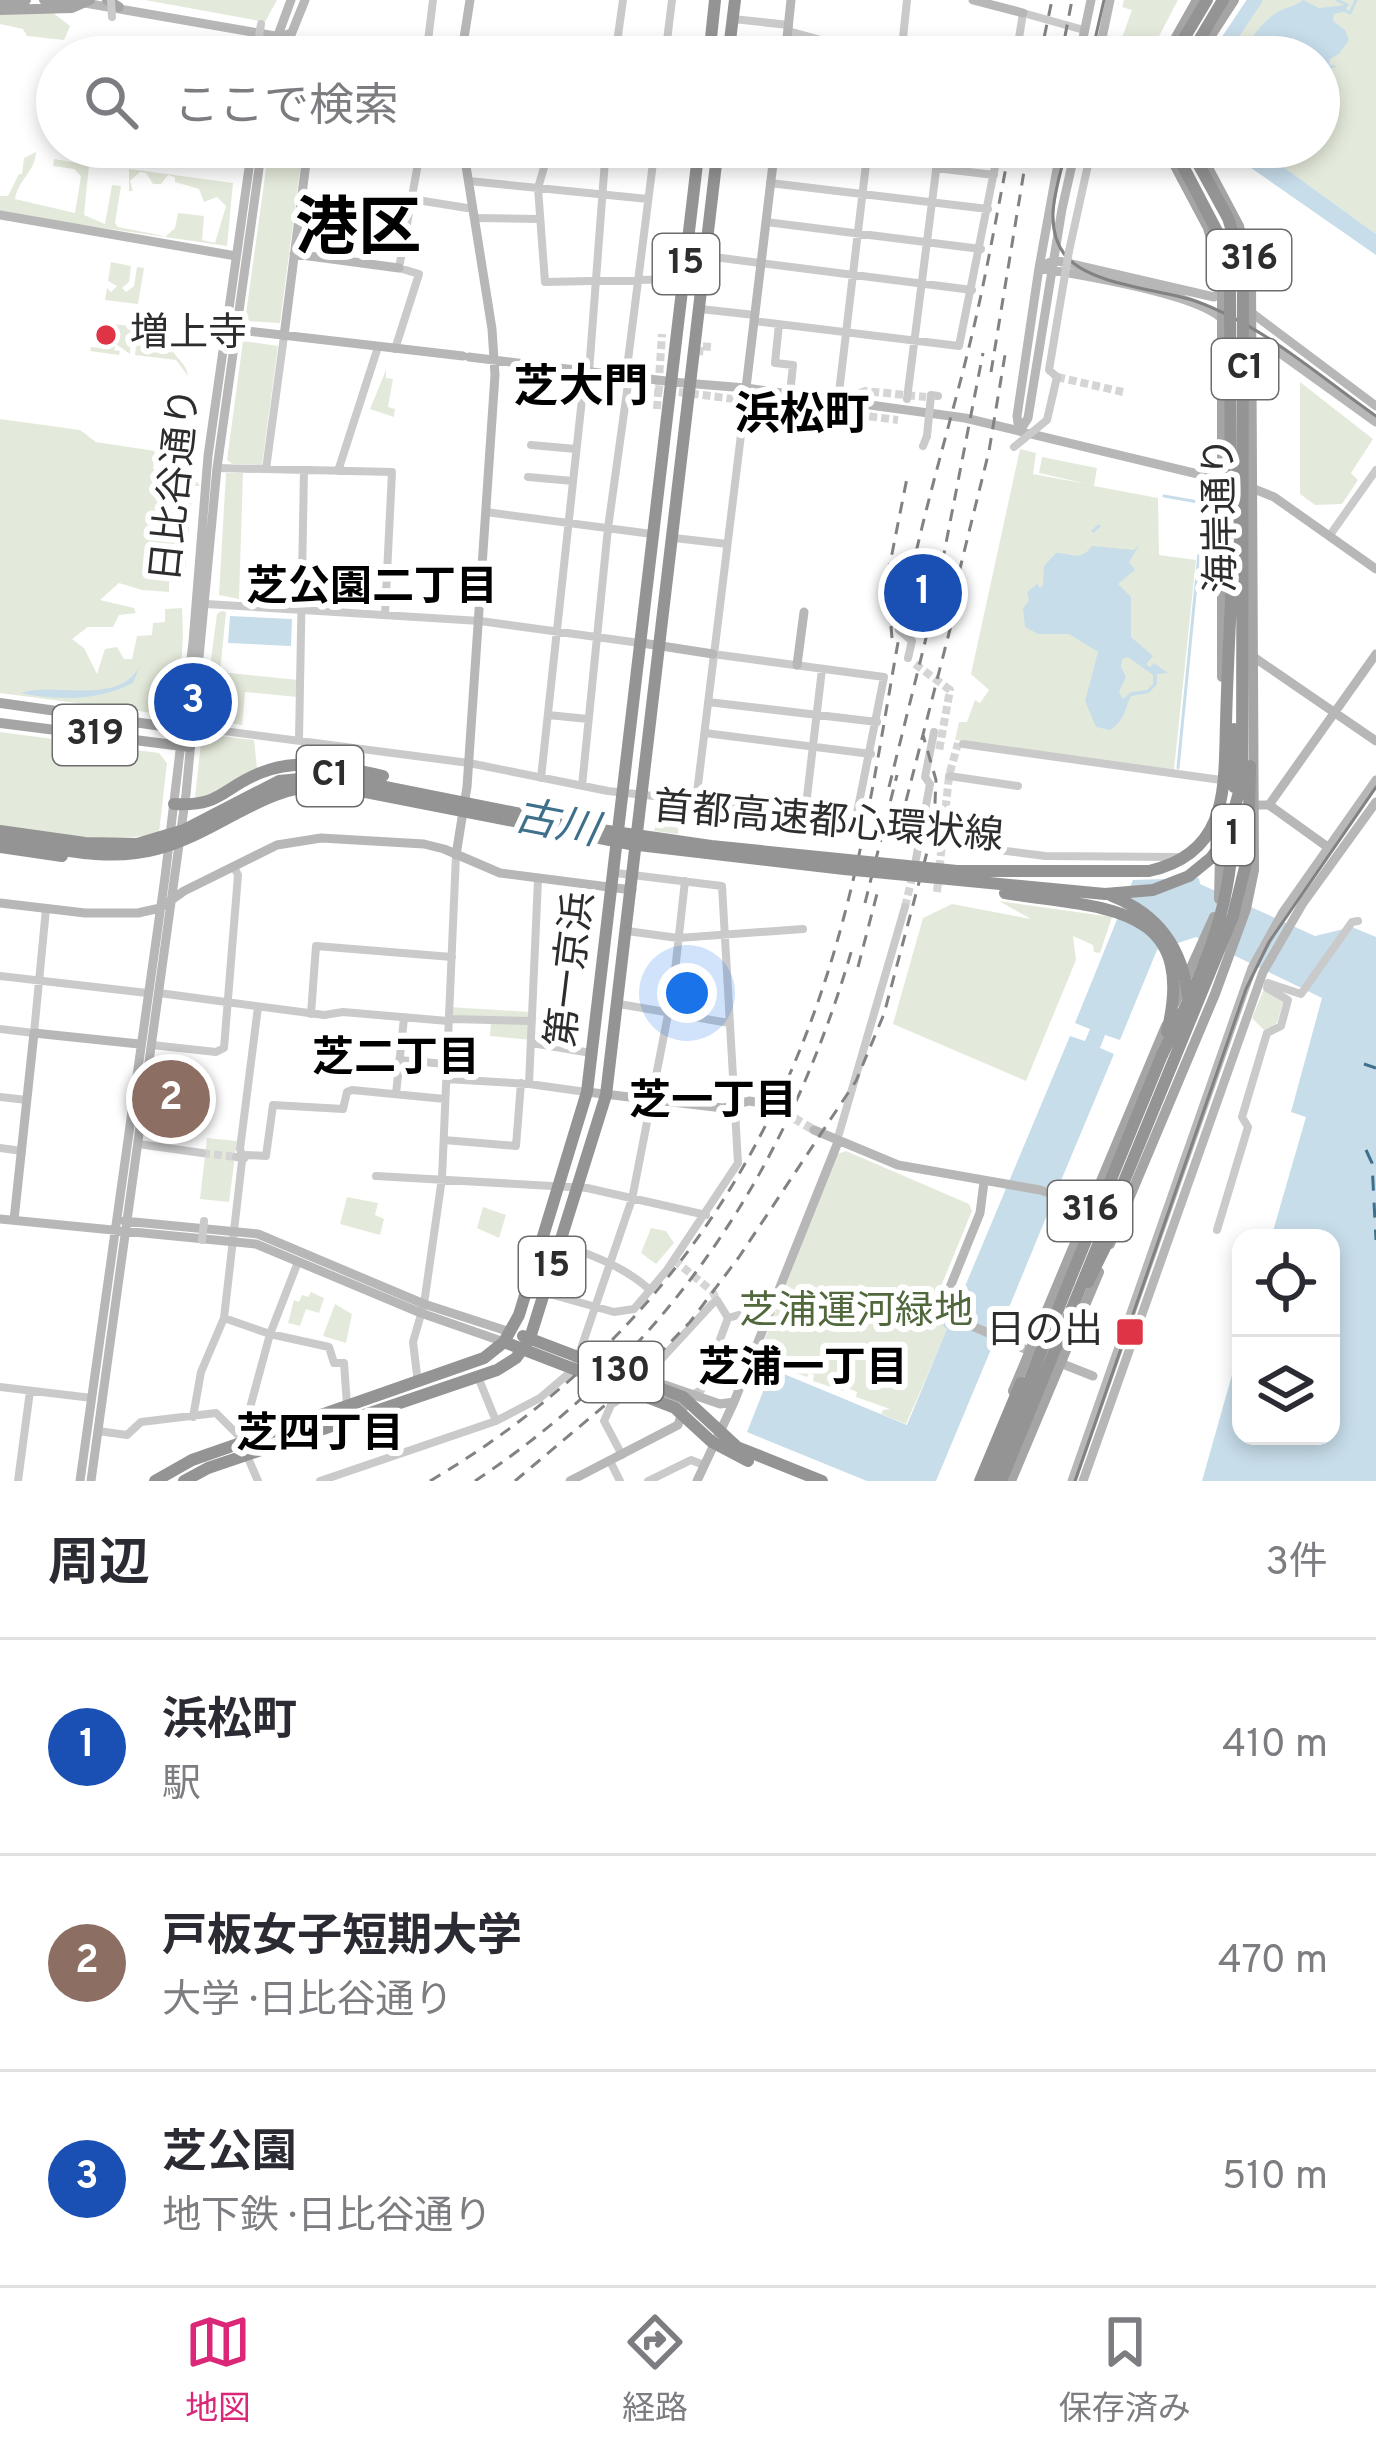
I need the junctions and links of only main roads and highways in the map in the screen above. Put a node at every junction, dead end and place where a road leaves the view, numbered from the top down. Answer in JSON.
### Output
{"nodes":[{"id":1,"x":26,"y":0,"type":"edge"},
{"id":2,"x":44,"y":0,"type":"edge"},
{"id":3,"x":715,"y":0,"type":"edge"},
{"id":4,"x":735,"y":0,"type":"edge"},
{"id":5,"x":1197,"y":0,"type":"edge"},
{"id":6,"x":1207,"y":0,"type":"edge"},
{"id":7,"x":1223,"y":0,"type":"edge"},
{"id":8,"x":1234,"y":0,"type":"edge"},
{"id":9,"x":87,"y":1,"type":"edge"},
{"id":10,"x":0,"y":6,"type":"edge"},
{"id":11,"x":711,"y":36,"type":"edge"},
{"id":12,"x":731,"y":36,"type":"edge"},
{"id":13,"x":1179,"y":36,"type":"edge"},
{"id":14,"x":1183,"y":36,"type":"edge"},
{"id":15,"x":1204,"y":36,"type":"edge"},
{"id":16,"x":1208,"y":36,"type":"edge"},
{"id":17,"x":697,"y":168,"type":"edge"},
{"id":18,"x":716,"y":168,"type":"edge"},
{"id":19,"x":1179,"y":168,"type":"edge"},
{"id":20,"x":1181,"y":168,"type":"edge"},
{"id":21,"x":1203,"y":168,"type":"edge"},
{"id":22,"x":1205,"y":168,"type":"edge"},
{"id":23,"x":1252,"y":386,"type":"junction"},
{"id":24,"x":1223,"y":480,"type":"junction"},
{"id":25,"x":1252,"y":488,"type":"junction"},
{"id":26,"x":1223,"y":578,"type":"junction"},
{"id":27,"x":1238,"y":602,"type":"junction"},
{"id":28,"x":0,"y":703,"type":"edge"},
{"id":29,"x":0,"y":723,"type":"edge"},
{"id":30,"x":188,"y":728,"type":"road end"},
{"id":31,"x":185,"y":746,"type":"road end"},
{"id":32,"x":190,"y":802,"type":"road end"},
{"id":33,"x":506,"y":811,"type":"junction"},
{"id":34,"x":0,"y":830,"type":"edge"},
{"id":35,"x":0,"y":843,"type":"edge"},
{"id":36,"x":957,"y":872,"type":"junction"},
{"id":37,"x":933,"y":878,"type":"junction"},
{"id":38,"x":1162,"y":1055,"type":"junction"},
{"id":39,"x":1111,"y":1234,"type":"junction"},
{"id":40,"x":1061,"y":1336,"type":"junction"},
{"id":41,"x":507,"y":1337,"type":"junction"},
{"id":42,"x":527,"y":1344,"type":"junction"},
{"id":43,"x":637,"y":1386,"type":"junction"},
{"id":44,"x":298,"y":1432,"type":"junction"},
{"id":45,"x":715,"y":1438,"type":"junction"},
{"id":46,"x":243,"y":1449,"type":"junction"},
{"id":47,"x":155,"y":1481,"type":"edge"},
{"id":48,"x":184,"y":1481,"type":"edge"},
{"id":49,"x":799,"y":1481,"type":"edge"},
{"id":50,"x":822,"y":1481,"type":"edge"},
{"id":51,"x":982,"y":1481,"type":"edge"},
{"id":52,"x":1006,"y":1481,"type":"edge"}],
"edges":[{"from":1,"to":10,"type":"main road"},
{"from":2,"to":9,"type":"main road"},
{"from":3,"to":11,"type":"highway"},
{"from":4,"to":12,"type":"highway"},
{"from":5,"to":13,"type":"main road"},
{"from":6,"to":14,"type":"highway"},
{"from":7,"to":15,"type":"highway"},
{"from":8,"to":16,"type":"main road"},
{"from":9,"to":10,"type":"main road"},
{"from":17,"to":41,"type":"highway","name":"第一京浜","number":"15","bridge":true},
{"from":18,"to":42,"type":"highway","name":"第一京浜","number":"15","bridge":true},
{"from":19,"to":24,"type":"main road","name":"海岸通り","number":"316"},
{"from":20,"to":27,"type":"highway","name":"首都高速都心環状線","number":"C1","bridge":true},
{"from":21,"to":27,"type":"highway","name":"首都高速都心環状線","number":"C1","bridge":true},
{"from":22,"to":23,"type":"main road","name":"海岸通り","number":"316"},
{"from":23,"to":24,"type":"main road","number":"316"},
{"from":23,"to":25,"type":"main road","name":"海岸通り","number":"316"},
{"from":24,"to":26,"type":"main road","name":"海岸通り","number":"316"},
{"from":25,"to":26,"type":"main road","number":"316"},
{"from":25,"to":52,"type":"main road","name":"海岸通り","number":"316"},
{"from":26,"to":51,"type":"main road","name":"海岸通り","number":"316","bridge":true},
{"from":27,"to":36,"type":"highway","name":"首都高速都心環状線","number":"C1","bridge":true},
{"from":27,"to":37,"type":"highway","name":"首都高速都心環状線","number":"C1","bridge":true},
{"from":27,"to":38,"type":"highway","name":"首都高速都心環状線","number":"1","bridge":true},
{"from":27,"to":40,"type":"highway","number":"1","bridge":true},
{"from":28,"to":30,"type":"main road","number":"319"},
{"from":29,"to":31,"type":"main road","number":"319"},
{"from":32,"to":33,"type":"highway","number":"C1","bridge":true},
{"from":33,"to":34,"type":"highway","name":"首都高速都心環状線","number":"C1","bridge":true},
{"from":33,"to":36,"type":"highway","name":"首都高速都心環状線","number":"C1","bridge":true},
{"from":35,"to":37,"type":"highway","name":"首都高速都心環状線","number":"C1","bridge":true},
{"from":36,"to":39,"type":"highway","bridge":true},
{"from":37,"to":38,"type":"highway","name":"首都高速都心環状線","bridge":true},
{"from":38,"to":51,"type":"highway","name":"首都高速都心環状線","number":"1","bridge":true},
{"from":39,"to":40,"type":"highway","bridge":true},
{"from":39,"to":52,"type":"highway","bridge":true},
{"from":40,"to":52,"type":"highway","number":"1","bridge":true},
{"from":41,"to":42,"type":"highway","number":"130"},
{"from":41,"to":44,"type":"highway","number":"15"},
{"from":42,"to":43,"type":"highway","number":"130"},
{"from":42,"to":44,"type":"highway","number":"15"},
{"from":43,"to":45,"type":"highway","number":"130"},
{"from":43,"to":45,"type":"highway","number":"130"},
{"from":44,"to":46,"type":"highway","number":"15"},
{"from":45,"to":49,"type":"highway","number":"130"},
{"from":45,"to":50,"type":"highway","number":"130"},
{"from":46,"to":47,"type":"highway","number":"15"},
{"from":46,"to":48,"type":"highway","number":"15"}]}
